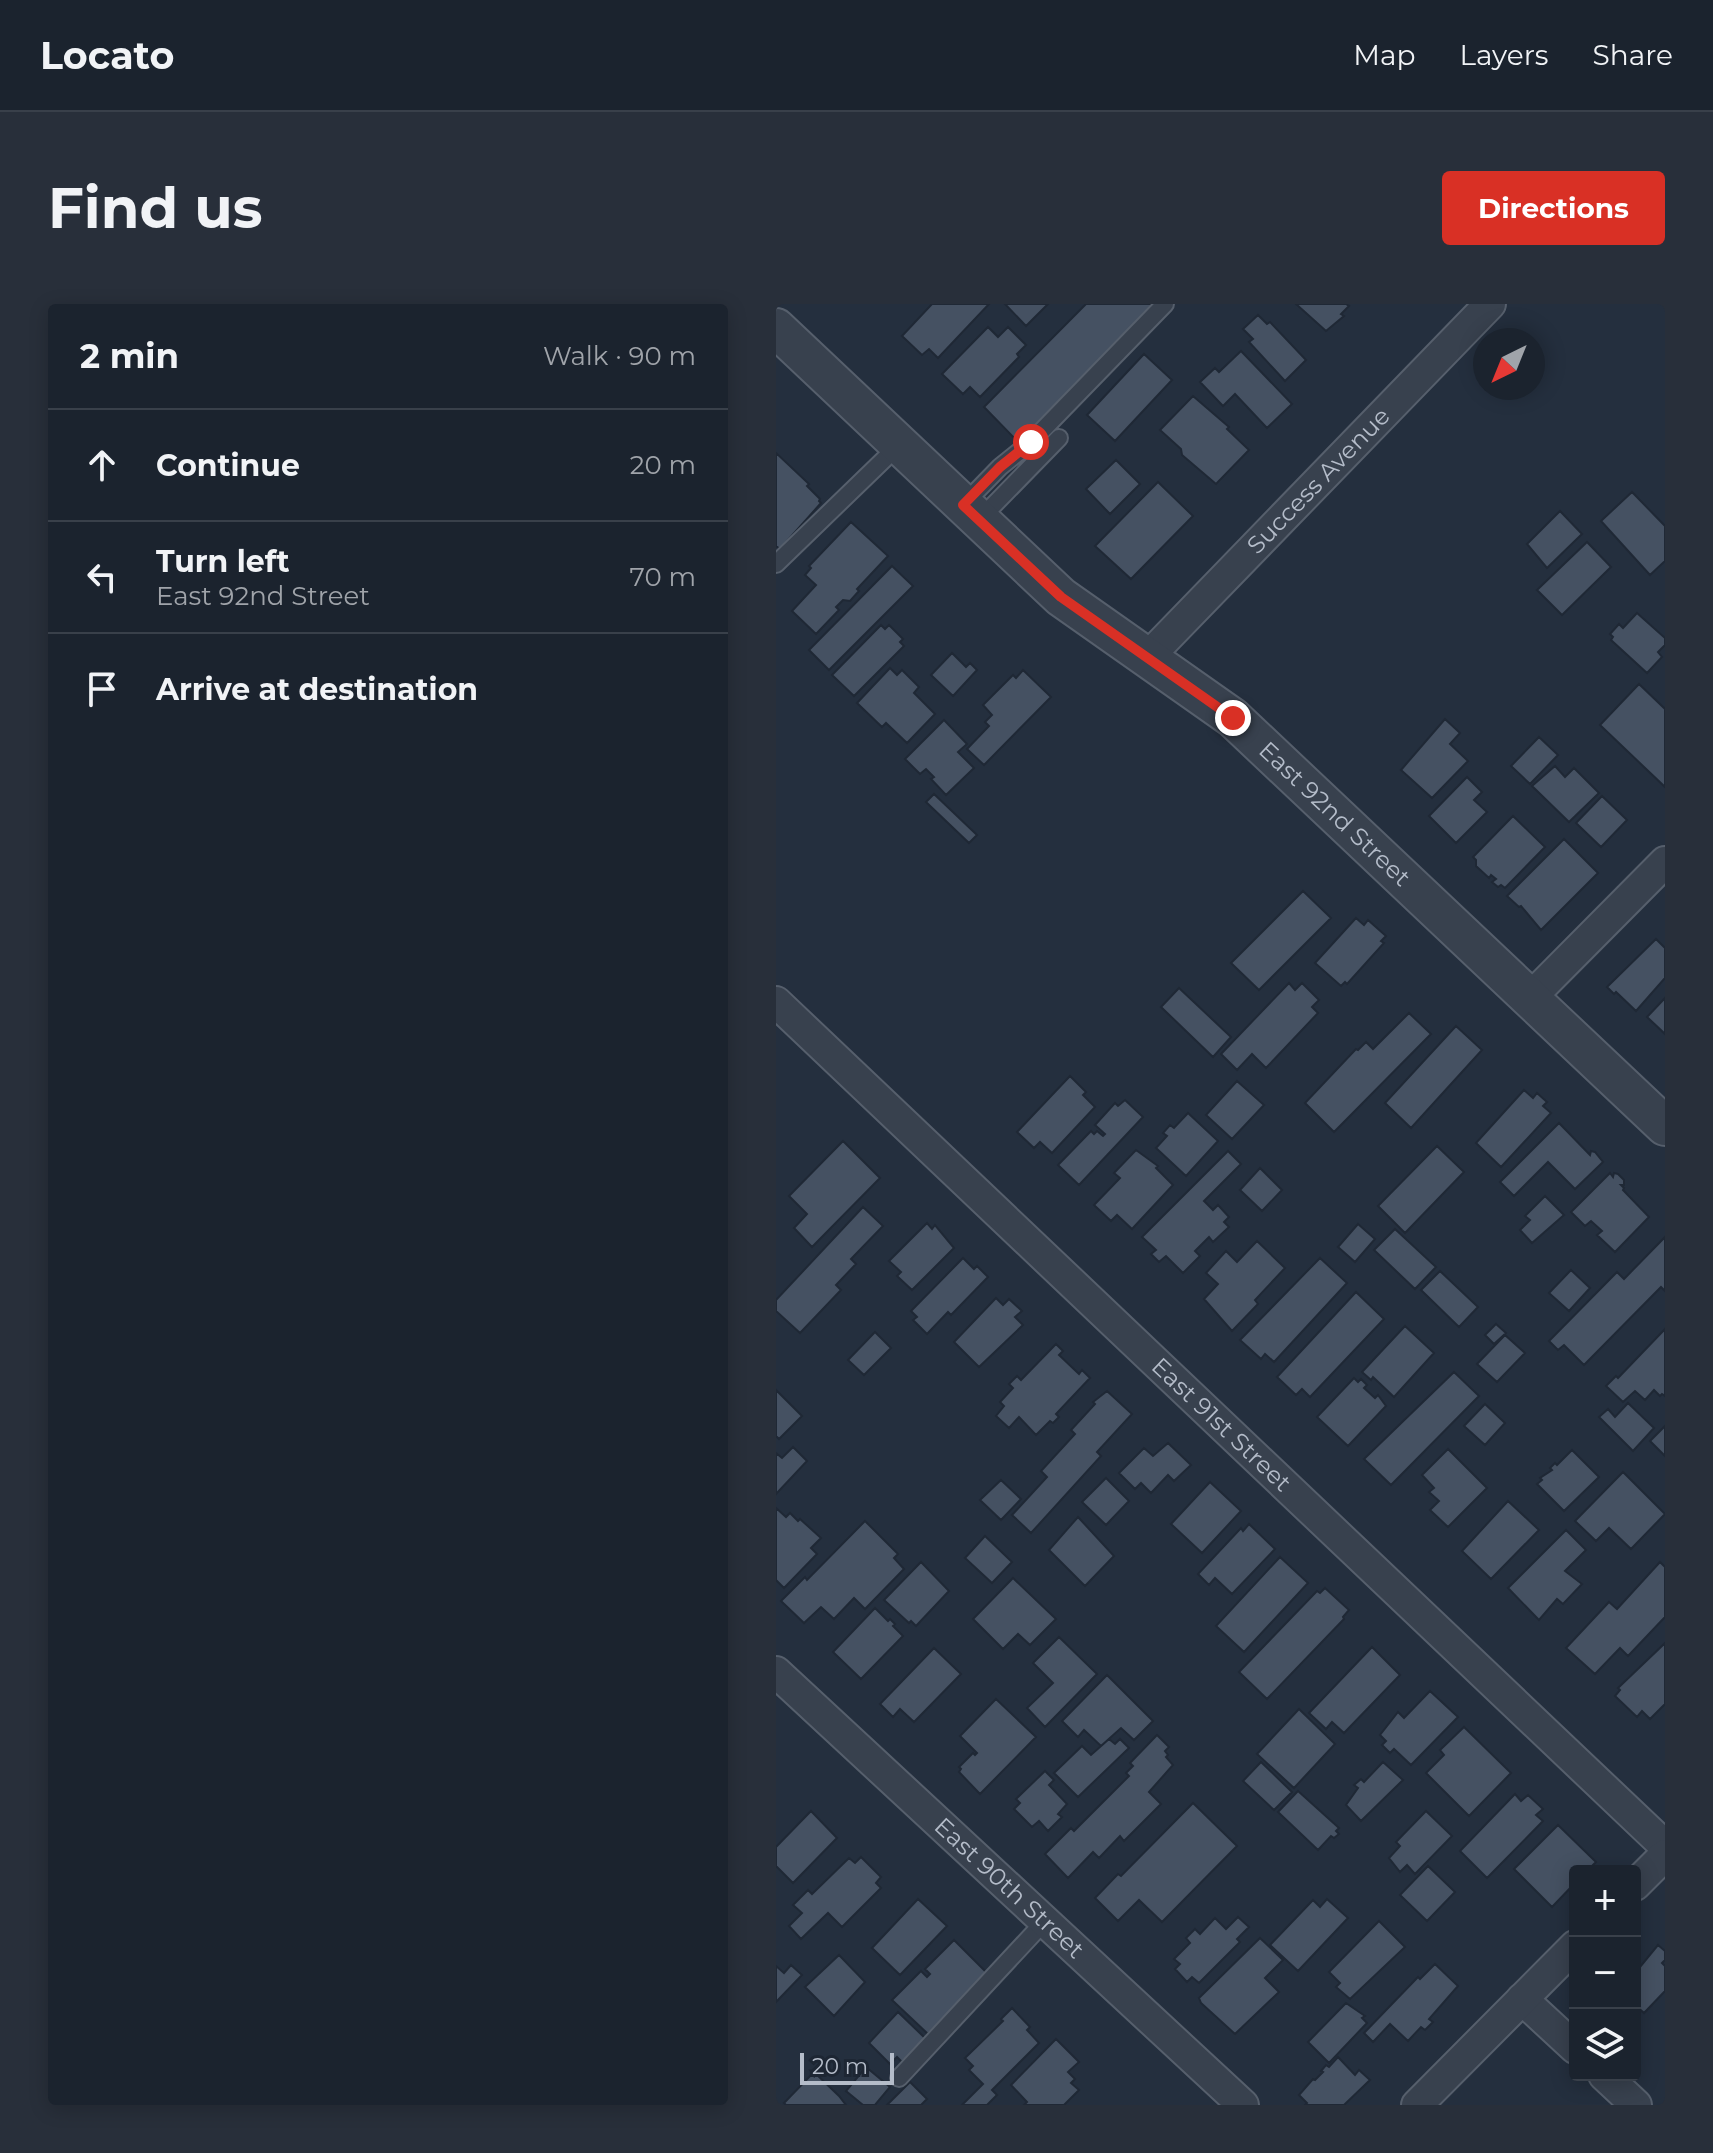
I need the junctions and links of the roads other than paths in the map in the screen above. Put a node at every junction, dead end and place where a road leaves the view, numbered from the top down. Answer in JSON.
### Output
{"nodes":[{"id":1,"x":1165,"y":304,"type":"edge"},
{"id":2,"x":1490,"y":304,"type":"edge"},
{"id":3,"x":776,"y":328,"type":"edge"},
{"id":4,"x":1059,"y":438,"type":"dead end"},
{"id":5,"x":900,"y":444,"type":"junction"},
{"id":6,"x":971,"y":512,"type":"junction"},
{"id":7,"x":776,"y":564,"type":"edge"},
{"id":8,"x":1146,"y":659,"type":"junction"},
{"id":9,"x":1665,"y":862,"type":"edge"},
{"id":10,"x":1530,"y":998,"type":"junction"},
{"id":11,"x":776,"y":1002,"type":"edge"},
{"id":12,"x":1665,"y":1126,"type":"edge"},
{"id":13,"x":776,"y":1672,"type":"edge"},
{"id":14,"x":1665,"y":1846,"type":"edge"},
{"id":15,"x":1665,"y":1855,"type":"edge"},
{"id":16,"x":1641,"y":1879,"type":"edge"},
{"id":17,"x":1045,"y":1921,"type":"junction"},
{"id":18,"x":1569,"y":1952,"type":"edge"},
{"id":19,"x":1522,"y":1999,"type":"junction"},
{"id":20,"x":1569,"y":2042,"type":"edge"},
{"id":21,"x":899,"y":2078,"type":"dead end"},
{"id":22,"x":1610,"y":2081,"type":"edge"},
{"id":23,"x":1243,"y":2105,"type":"edge"},
{"id":24,"x":1417,"y":2105,"type":"edge"},
{"id":25,"x":1636,"y":2105,"type":"edge"}],
"edges":[{"from":1,"to":6,"type":"lane"},
{"from":2,"to":8,"type":"street","name":"Success Avenue"},
{"from":3,"to":5,"type":"street","name":"East 92nd Street"},
{"from":4,"to":6,"type":"lane"},
{"from":5,"to":6,"type":"street","name":"East 92nd Street"},
{"from":5,"to":7,"type":"lane"},
{"from":6,"to":8,"type":"street","name":"East 92nd Street"},
{"from":8,"to":10,"type":"street","name":"East 92nd Street"},
{"from":9,"to":10,"type":"street"},
{"from":10,"to":12,"type":"street","name":"East 92nd Street"},
{"from":11,"to":14,"type":"street","name":"East 91st Street"},
{"from":13,"to":17,"type":"street","name":"East 90th Street"},
{"from":15,"to":16,"type":"street"},
{"from":17,"to":21,"type":"lane"},
{"from":17,"to":23,"type":"street","name":"East 90th Street"},
{"from":18,"to":19,"type":"street"},
{"from":19,"to":20,"type":"street"},
{"from":19,"to":24,"type":"street"},
{"from":22,"to":25,"type":"street"}]}
